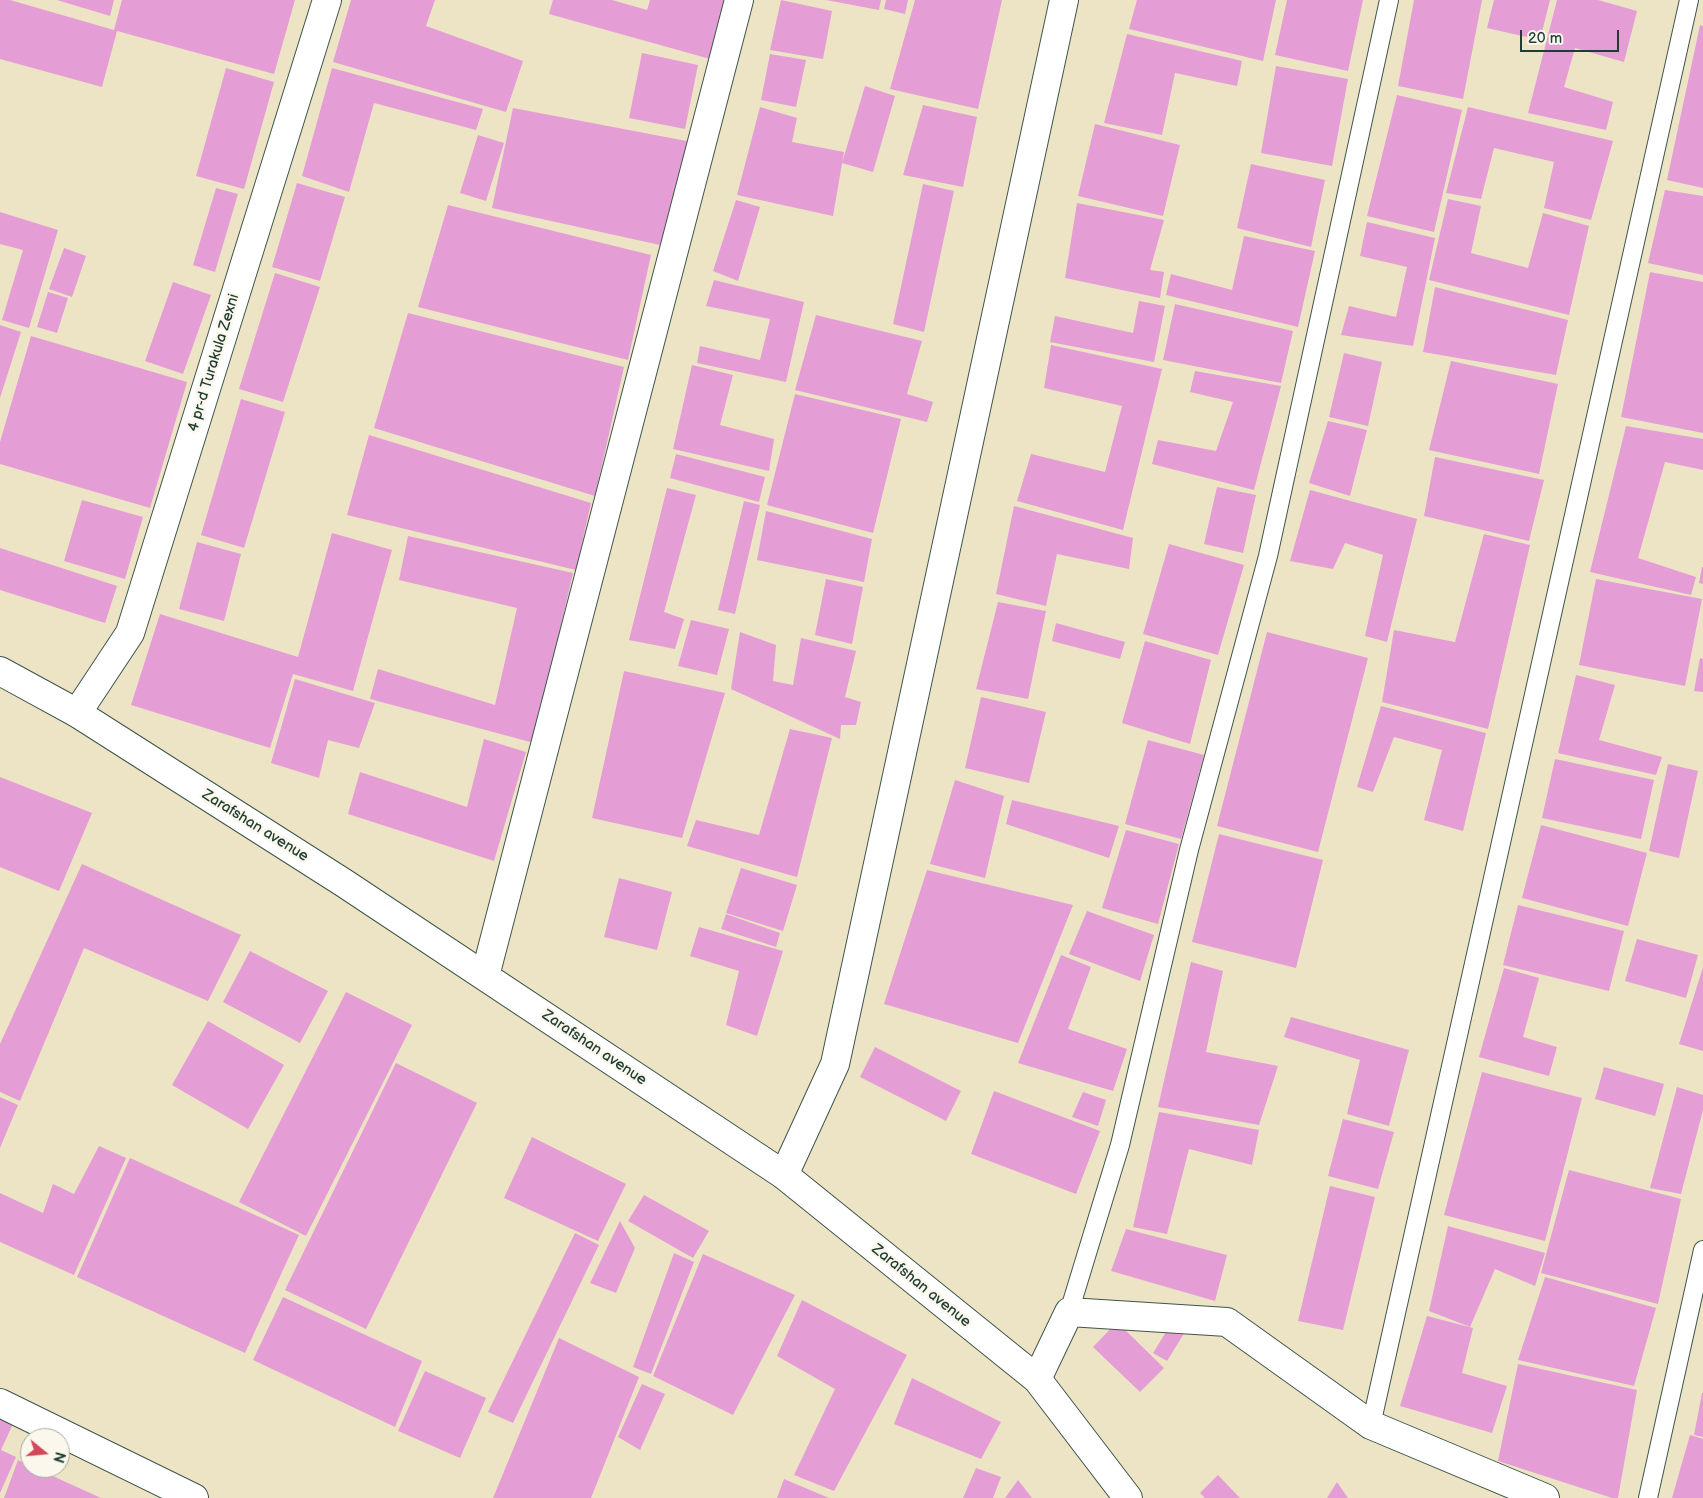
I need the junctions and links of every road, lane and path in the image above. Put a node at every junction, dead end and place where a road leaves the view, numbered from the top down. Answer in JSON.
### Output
{"nodes":[{"id":1,"x":327,"y":0,"type":"edge"},
{"id":2,"x":739,"y":0,"type":"edge"},
{"id":3,"x":1064,"y":0,"type":"edge"},
{"id":4,"x":1389,"y":0,"type":"edge"},
{"id":5,"x":1689,"y":0,"type":"edge"},
{"id":6,"x":0,"y":670,"type":"edge"},
{"id":7,"x":77,"y":714,"type":"junction"},
{"id":8,"x":485,"y":976,"type":"junction"},
{"id":9,"x":784,"y":1175,"type":"junction"},
{"id":10,"x":1703,"y":1250,"type":"edge"},
{"id":11,"x":1069,"y":1312,"type":"junction"},
{"id":12,"x":1037,"y":1379,"type":"junction"},
{"id":13,"x":0,"y":1403,"type":"edge"},
{"id":14,"x":1371,"y":1425,"type":"junction"},
{"id":15,"x":194,"y":1498,"type":"edge"},
{"id":16,"x":1128,"y":1498,"type":"edge"},
{"id":17,"x":1545,"y":1498,"type":"edge"},
{"id":18,"x":1648,"y":1498,"type":"edge"}],
"edges":[{"from":1,"to":7,"type":"street","name":"4 pr-d Turakula Zexni"},
{"from":2,"to":8,"type":"street"},
{"from":3,"to":9,"type":"street"},
{"from":4,"to":11,"type":"lane"},
{"from":5,"to":14,"type":"lane"},
{"from":6,"to":7,"type":"street","name":"Zarafshan avenue"},
{"from":7,"to":8,"type":"street","name":"Zarafshan avenue"},
{"from":8,"to":9,"type":"street","name":"Zarafshan avenue"},
{"from":9,"to":12,"type":"street","name":"Zarafshan avenue"},
{"from":10,"to":18,"type":"lane"},
{"from":11,"to":12,"type":"street"},
{"from":11,"to":14,"type":"street"},
{"from":12,"to":16,"type":"street","name":"Zarafshan avenue"},
{"from":13,"to":15,"type":"street"},
{"from":14,"to":17,"type":"street"}]}
